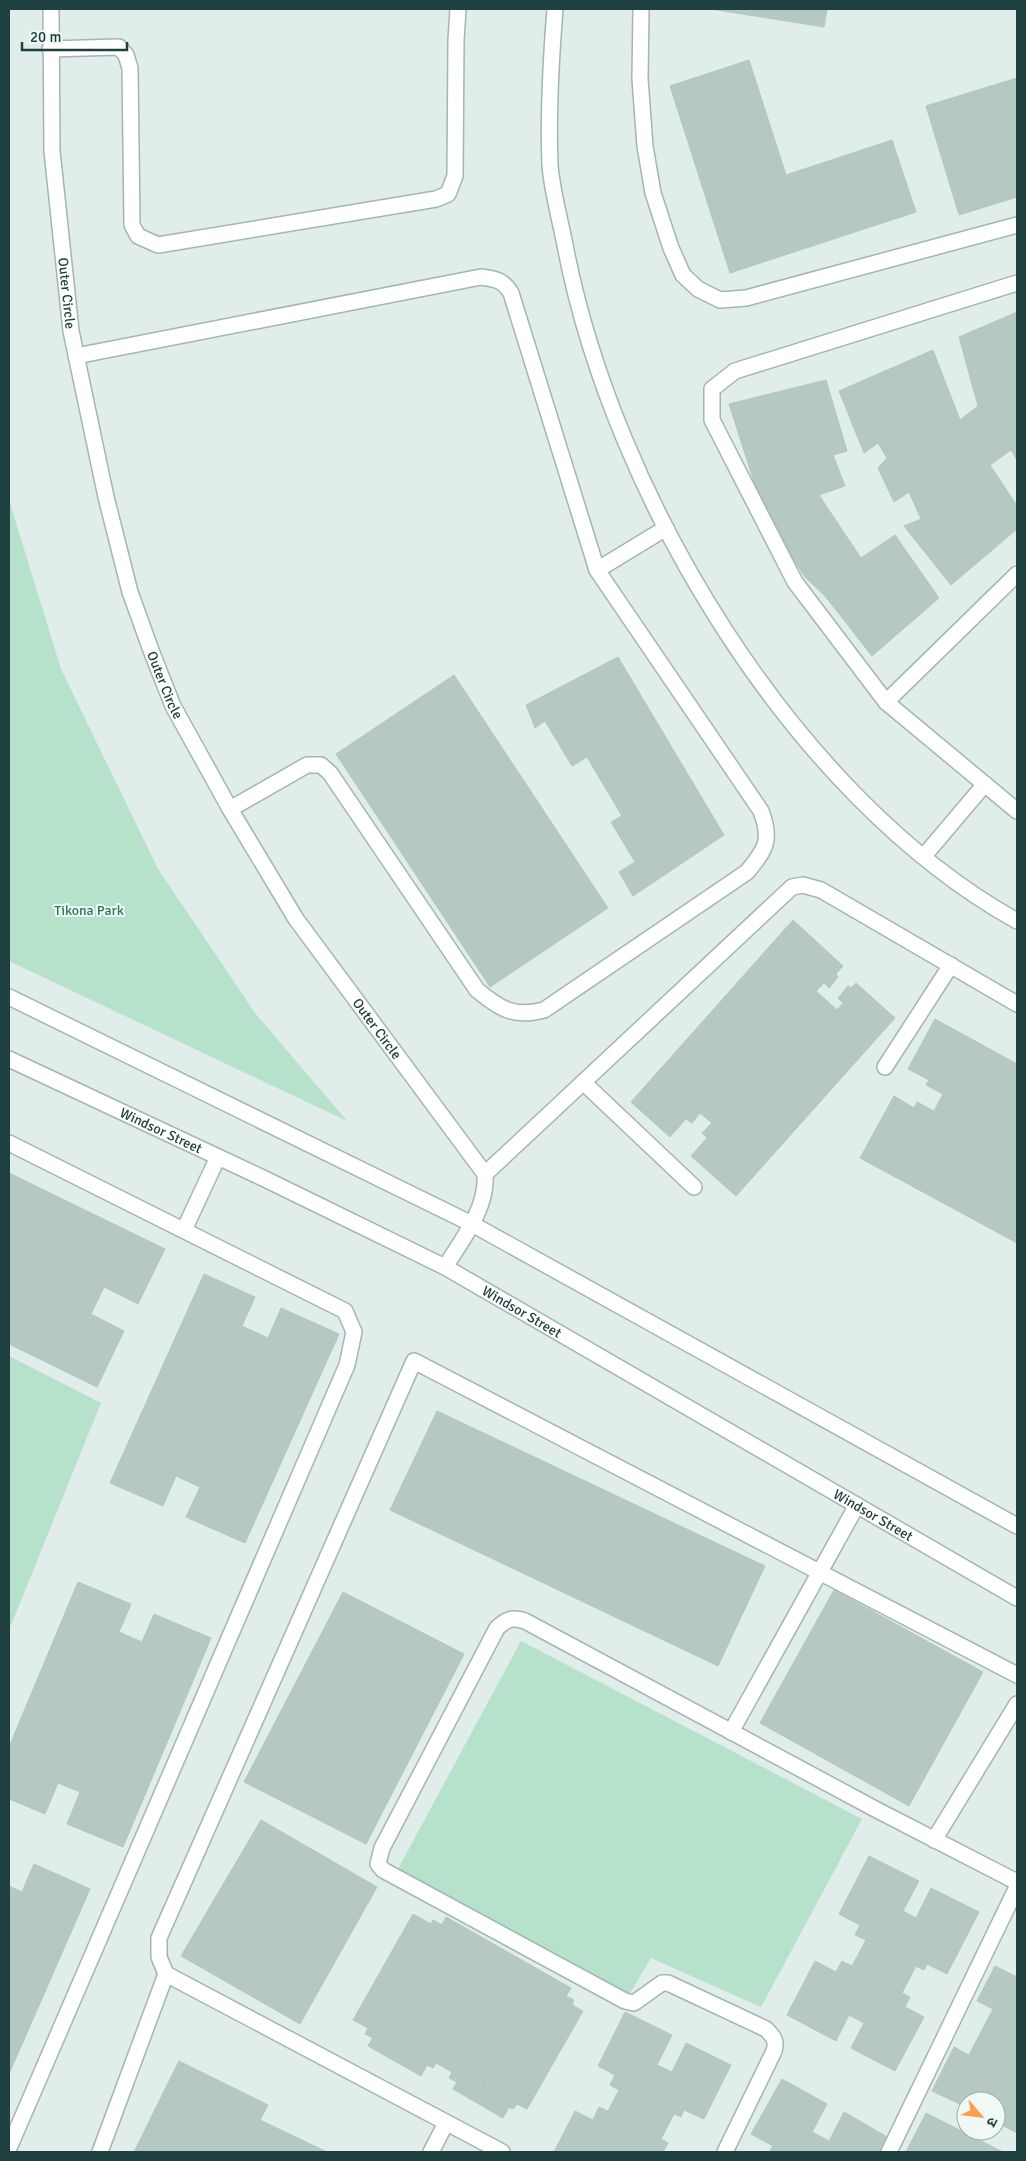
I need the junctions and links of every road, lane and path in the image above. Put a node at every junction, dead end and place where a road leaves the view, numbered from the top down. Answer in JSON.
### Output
{"nodes":[{"id":1,"x":50,"y":9,"type":"edge"},
{"id":2,"x":458,"y":9,"type":"edge"},
{"id":3,"x":555,"y":9,"type":"edge"},
{"id":4,"x":641,"y":9,"type":"edge"},
{"id":5,"x":50,"y":49,"type":"junction"},
{"id":6,"x":1017,"y":225,"type":"edge"},
{"id":7,"x":1017,"y":283,"type":"edge"},
{"id":8,"x":76,"y":356,"type":"junction"},
{"id":9,"x":666,"y":528,"type":"junction"},
{"id":10,"x":597,"y":570,"type":"junction"},
{"id":11,"x":1017,"y":574,"type":"edge"},
{"id":12,"x":886,"y":702,"type":"junction"},
{"id":13,"x":985,"y":784,"type":"junction"},
{"id":14,"x":230,"y":809,"type":"junction"},
{"id":15,"x":1017,"y":811,"type":"edge"},
{"id":16,"x":924,"y":856,"type":"junction"},
{"id":17,"x":1017,"y":921,"type":"edge"},
{"id":18,"x":951,"y":966,"type":"junction"},
{"id":19,"x":9,"y":997,"type":"edge"},
{"id":20,"x":1017,"y":1004,"type":"edge"},
{"id":21,"x":9,"y":1059,"type":"edge"},
{"id":22,"x":885,"y":1067,"type":"dead end"},
{"id":23,"x":584,"y":1083,"type":"junction"},
{"id":24,"x":9,"y":1142,"type":"edge"},
{"id":25,"x":218,"y":1157,"type":"junction"},
{"id":26,"x":485,"y":1174,"type":"junction"},
{"id":27,"x":694,"y":1187,"type":"dead end"},
{"id":28,"x":472,"y":1224,"type":"junction"},
{"id":29,"x":184,"y":1230,"type":"junction"},
{"id":30,"x":445,"y":1267,"type":"junction"},
{"id":31,"x":857,"y":1505,"type":"junction"},
{"id":32,"x":1017,"y":1526,"type":"edge"},
{"id":33,"x":820,"y":1572,"type":"junction"},
{"id":34,"x":1017,"y":1598,"type":"edge"},
{"id":35,"x":1017,"y":1676,"type":"edge"},
{"id":36,"x":1017,"y":1704,"type":"edge"},
{"id":37,"x":731,"y":1732,"type":"junction"},
{"id":38,"x":934,"y":1840,"type":"junction"},
{"id":39,"x":1017,"y":1882,"type":"edge"},
{"id":40,"x":1017,"y":1887,"type":"edge"},
{"id":41,"x":166,"y":1974,"type":"junction"},
{"id":42,"x":446,"y":2123,"type":"junction"},
{"id":43,"x":9,"y":2148,"type":"edge"},
{"id":44,"x":100,"y":2152,"type":"edge"},
{"id":45,"x":431,"y":2152,"type":"edge"},
{"id":46,"x":502,"y":2152,"type":"edge"},
{"id":47,"x":725,"y":2152,"type":"edge"},
{"id":48,"x":889,"y":2152,"type":"edge"}],
"edges":[{"from":1,"to":5,"type":"street","name":"Outer Circle"},
{"from":2,"to":5,"type":"street"},
{"from":3,"to":9,"type":"street"},
{"from":4,"to":6,"type":"street"},
{"from":5,"to":8,"type":"street","name":"Outer Circle"},
{"from":7,"to":12,"type":"street"},
{"from":8,"to":10,"type":"street"},
{"from":8,"to":14,"type":"street","name":"Outer Circle"},
{"from":9,"to":10,"type":"street"},
{"from":9,"to":16,"type":"street"},
{"from":10,"to":14,"type":"street"},
{"from":11,"to":12,"type":"street"},
{"from":12,"to":13,"type":"street"},
{"from":13,"to":15,"type":"street"},
{"from":13,"to":16,"type":"street"},
{"from":14,"to":26,"type":"street","name":"Outer Circle"},
{"from":16,"to":17,"type":"street"},
{"from":18,"to":20,"type":"street"},
{"from":18,"to":22,"type":"street"},
{"from":18,"to":23,"type":"street"},
{"from":19,"to":28,"type":"street"},
{"from":21,"to":25,"type":"street","name":"Windsor Street"},
{"from":23,"to":26,"type":"street"},
{"from":23,"to":27,"type":"street"},
{"from":24,"to":29,"type":"street"},
{"from":25,"to":29,"type":"street"},
{"from":25,"to":30,"type":"street","name":"Windsor Street"},
{"from":26,"to":28,"type":"street"},
{"from":28,"to":30,"type":"street"},
{"from":28,"to":32,"type":"street"},
{"from":29,"to":43,"type":"street"},
{"from":30,"to":31,"type":"street","name":"Windsor Street"},
{"from":31,"to":33,"type":"street"},
{"from":31,"to":34,"type":"street","name":"Windsor Street"},
{"from":33,"to":35,"type":"street"},
{"from":33,"to":37,"type":"street"},
{"from":33,"to":41,"type":"street"},
{"from":36,"to":38,"type":"street"},
{"from":37,"to":38,"type":"street"},
{"from":37,"to":47,"type":"street"},
{"from":38,"to":39,"type":"street"},
{"from":40,"to":48,"type":"street"},
{"from":41,"to":42,"type":"street"},
{"from":41,"to":44,"type":"street"},
{"from":42,"to":45,"type":"street"},
{"from":42,"to":46,"type":"street"}]}
